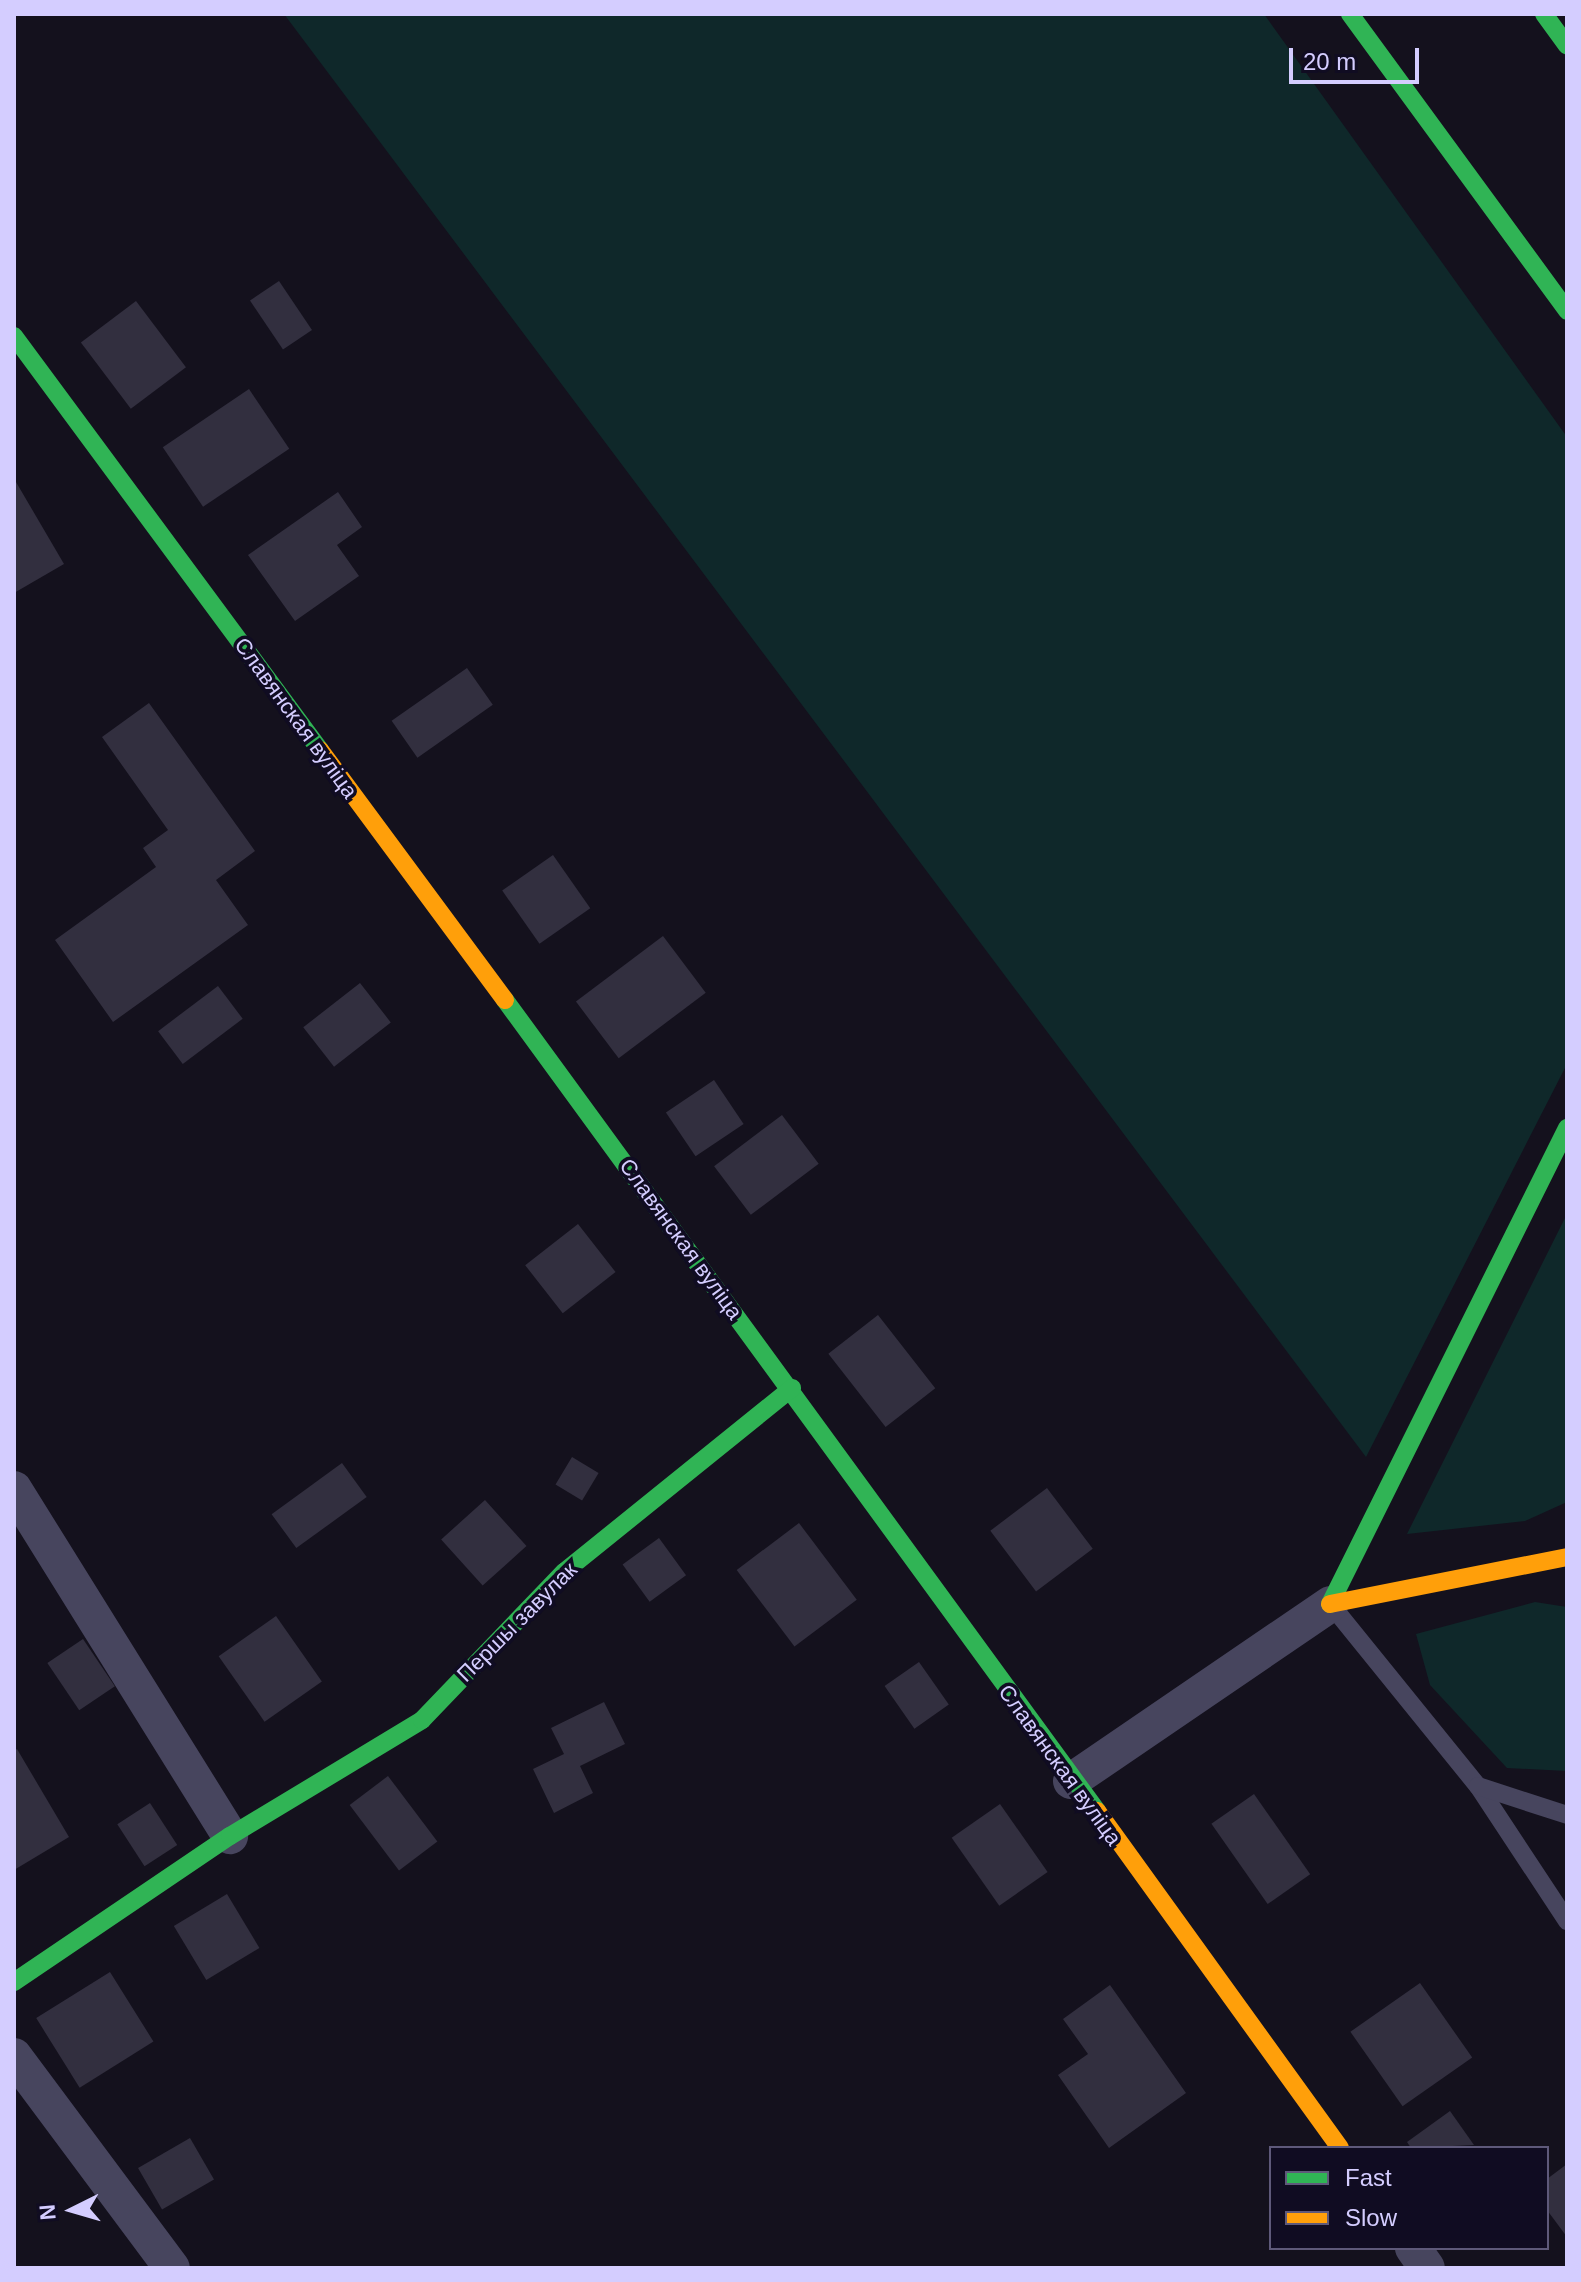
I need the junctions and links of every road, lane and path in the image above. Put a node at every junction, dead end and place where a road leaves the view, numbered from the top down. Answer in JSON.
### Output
{"nodes":[{"id":1,"x":1350,"y":14,"type":"edge"},
{"id":2,"x":1544,"y":14,"type":"edge"},
{"id":3,"x":1567,"y":46,"type":"edge"},
{"id":4,"x":1567,"y":311,"type":"edge"},
{"id":5,"x":14,"y":336,"type":"edge"},
{"id":6,"x":1567,"y":1128,"type":"edge"},
{"id":7,"x":792,"y":1388,"type":"junction"},
{"id":8,"x":14,"y":1489,"type":"edge"},
{"id":9,"x":1567,"y":1557,"type":"edge"},
{"id":10,"x":1330,"y":1604,"type":"junction"},
{"id":11,"x":1071,"y":1781,"type":"junction"},
{"id":12,"x":1478,"y":1786,"type":"junction"},
{"id":13,"x":1567,"y":1815,"type":"edge"},
{"id":14,"x":230,"y":1836,"type":"junction"},
{"id":15,"x":1567,"y":1921,"type":"edge"},
{"id":16,"x":14,"y":1982,"type":"edge"},
{"id":17,"x":14,"y":2056,"type":"edge"},
{"id":18,"x":1339,"y":2146,"type":"edge"},
{"id":19,"x":1414,"y":2250,"type":"edge"},
{"id":20,"x":172,"y":2268,"type":"edge"},
{"id":21,"x":1427,"y":2268,"type":"edge"}],
"edges":[{"from":1,"to":4,"type":"main road"},
{"from":2,"to":3,"type":"main road"},
{"from":5,"to":7,"type":"main road","name":"Славянская вуліца"},
{"from":6,"to":10,"type":"main road"},
{"from":7,"to":11,"type":"main road","name":"Славянская вуліца"},
{"from":7,"to":14,"type":"main road","name":"Першы завулак"},
{"from":8,"to":14,"type":"street"},
{"from":9,"to":10,"type":"main road"},
{"from":10,"to":11,"type":"street"},
{"from":10,"to":12,"type":"lane"},
{"from":11,"to":18,"type":"main road","name":"Славянская вуліца"},
{"from":12,"to":13,"type":"lane"},
{"from":12,"to":15,"type":"lane"},
{"from":14,"to":16,"type":"main road","name":"Першы завулак"},
{"from":17,"to":20,"type":"street"},
{"from":19,"to":21,"type":"street"}]}
